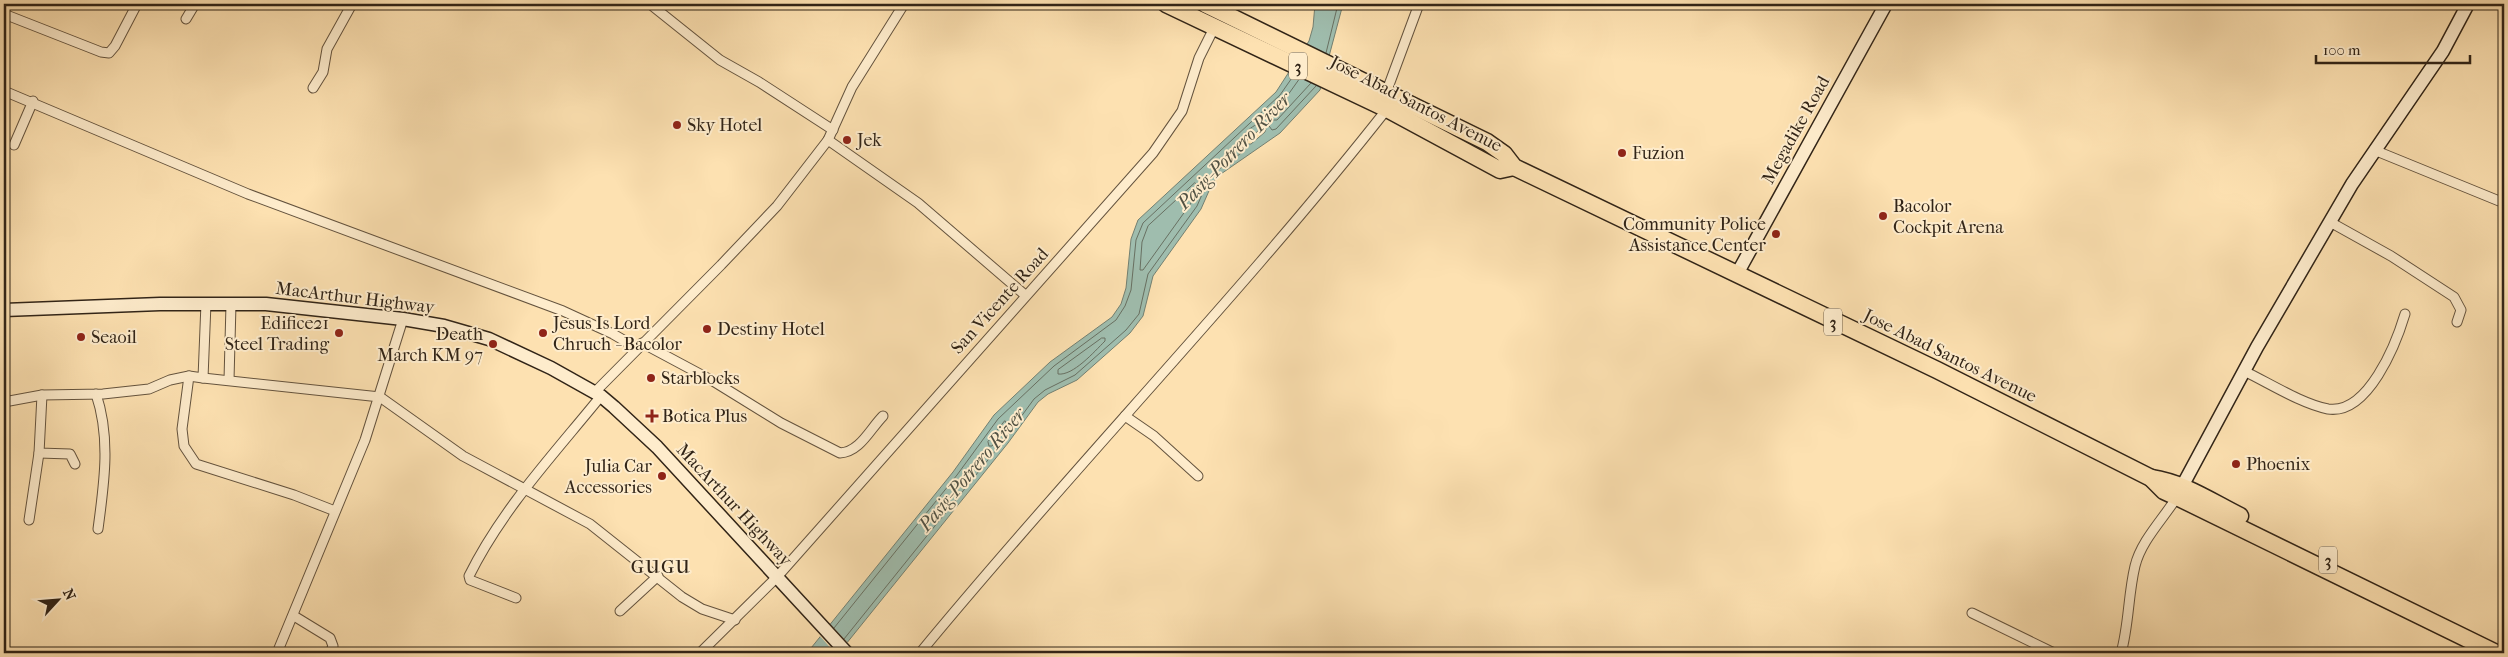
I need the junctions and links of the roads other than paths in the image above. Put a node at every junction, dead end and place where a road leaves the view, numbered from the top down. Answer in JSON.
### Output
{"nodes":[{"id":1,"x":137,"y":4,"type":"edge"},
{"id":2,"x":195,"y":4,"type":"edge"},
{"id":3,"x":352,"y":4,"type":"edge"},
{"id":4,"x":650,"y":4,"type":"edge"},
{"id":5,"x":904,"y":4,"type":"edge"},
{"id":6,"x":1166,"y":4,"type":"edge"},
{"id":7,"x":1205,"y":4,"type":"edge"},
{"id":8,"x":1419,"y":4,"type":"edge"},
{"id":9,"x":1886,"y":4,"type":"edge"},
{"id":10,"x":2468,"y":4,"type":"edge"},
{"id":11,"x":4,"y":14,"type":"edge"},
{"id":12,"x":186,"y":19,"type":"dead end"},
{"id":13,"x":1222,"y":24,"type":"junction"},
{"id":14,"x":313,"y":88,"type":"dead end"},
{"id":15,"x":4,"y":91,"type":"edge"},
{"id":16,"x":1381,"y":99,"type":"junction"},
{"id":17,"x":33,"y":101,"type":"junction"},
{"id":18,"x":833,"y":130,"type":"junction"},
{"id":19,"x":828,"y":140,"type":"junction"},
{"id":20,"x":14,"y":145,"type":"dead end"},
{"id":21,"x":2374,"y":150,"type":"junction"},
{"id":22,"x":2504,"y":203,"type":"edge"},
{"id":23,"x":2330,"y":222,"type":"junction"},
{"id":24,"x":1737,"y":274,"type":"junction"},
{"id":25,"x":1025,"y":296,"type":"junction"},
{"id":26,"x":206,"y":303,"type":"junction"},
{"id":27,"x":231,"y":304,"type":"junction"},
{"id":28,"x":4,"y":310,"type":"edge"},
{"id":29,"x":2405,"y":314,"type":"dead end"},
{"id":30,"x":403,"y":319,"type":"junction"},
{"id":31,"x":2457,"y":322,"type":"dead end"},
{"id":32,"x":639,"y":346,"type":"junction"},
{"id":33,"x":2244,"y":371,"type":"junction"},
{"id":34,"x":189,"y":376,"type":"junction"},
{"id":35,"x":203,"y":378,"type":"junction"},
{"id":36,"x":229,"y":380,"type":"junction"},
{"id":37,"x":96,"y":394,"type":"junction"},
{"id":38,"x":598,"y":394,"type":"junction"},
{"id":39,"x":42,"y":395,"type":"junction"},
{"id":40,"x":380,"y":398,"type":"junction"},
{"id":41,"x":4,"y":402,"type":"edge"},
{"id":42,"x":883,"y":416,"type":"dead end"},
{"id":43,"x":1125,"y":416,"type":"junction"},
{"id":44,"x":39,"y":452,"type":"junction"},
{"id":45,"x":75,"y":464,"type":"dead end"},
{"id":46,"x":1198,"y":476,"type":"dead end"},
{"id":47,"x":526,"y":488,"type":"junction"},
{"id":48,"x":2179,"y":492,"type":"junction"},
{"id":49,"x":335,"y":511,"type":"junction"},
{"id":50,"x":29,"y":520,"type":"dead end"},
{"id":51,"x":98,"y":530,"type":"dead end"},
{"id":52,"x":658,"y":576,"type":"junction"},
{"id":53,"x":779,"y":579,"type":"junction"},
{"id":54,"x":516,"y":598,"type":"dead end"},
{"id":55,"x":620,"y":611,"type":"dead end"},
{"id":56,"x":1972,"y":613,"type":"dead end"},
{"id":57,"x":294,"y":616,"type":"junction"},
{"id":58,"x":735,"y":620,"type":"junction"},
{"id":59,"x":2504,"y":646,"type":"edge"},
{"id":60,"x":277,"y":653,"type":"edge"},
{"id":61,"x":330,"y":653,"type":"edge"},
{"id":62,"x":700,"y":653,"type":"edge"},
{"id":63,"x":847,"y":653,"type":"edge"},
{"id":64,"x":920,"y":653,"type":"edge"},
{"id":65,"x":2054,"y":653,"type":"edge"},
{"id":66,"x":2121,"y":653,"type":"edge"},
{"id":67,"x":2496,"y":653,"type":"edge"}],
"edges":[{"from":1,"to":11,"type":"street"},
{"from":2,"to":12,"type":"street"},
{"from":3,"to":14,"type":"street"},
{"from":4,"to":18,"type":"street"},
{"from":5,"to":18,"type":"street"},
{"from":6,"to":13,"type":"highway","name":"Jose Abad Santos Avenue","number":"3"},
{"from":7,"to":13,"type":"highway","name":"Jose Abad Santos Avenue","number":"3"},
{"from":8,"to":16,"type":"street"},
{"from":9,"to":24,"type":"main road","name":"Megadike Road"},
{"from":10,"to":21,"type":"main road"},
{"from":13,"to":16,"type":"highway","name":"Jose Abad Santos Avenue","number":"3"},
{"from":13,"to":25,"type":"street","name":"San Vicente Road"},
{"from":15,"to":17,"type":"street"},
{"from":16,"to":24,"type":"highway","name":"Jose Abad Santos Avenue","number":"3"},
{"from":16,"to":43,"type":"street"},
{"from":17,"to":20,"type":"street"},
{"from":17,"to":32,"type":"street"},
{"from":18,"to":19,"type":"street"},
{"from":19,"to":25,"type":"street"},
{"from":19,"to":32,"type":"street"},
{"from":21,"to":22,"type":"street"},
{"from":21,"to":23,"type":"main road"},
{"from":23,"to":31,"type":"street"},
{"from":23,"to":33,"type":"main road"},
{"from":24,"to":48,"type":"highway","name":"Jose Abad Santos Avenue","number":"3"},
{"from":25,"to":53,"type":"street","name":"San Vicente Road"},
{"from":26,"to":27,"type":"main road","name":"MacArthur Highway"},
{"from":26,"to":28,"type":"main road","name":"MacArthur Highway"},
{"from":26,"to":35,"type":"street"},
{"from":27,"to":30,"type":"main road","name":"MacArthur Highway"},
{"from":27,"to":36,"type":"street"},
{"from":29,"to":33,"type":"street"},
{"from":30,"to":38,"type":"main road","name":"MacArthur Highway"},
{"from":30,"to":40,"type":"street"},
{"from":32,"to":38,"type":"street"},
{"from":32,"to":42,"type":"street"},
{"from":33,"to":48,"type":"main road"},
{"from":34,"to":35,"type":"street"},
{"from":34,"to":37,"type":"street"},
{"from":34,"to":49,"type":"street"},
{"from":35,"to":36,"type":"street"},
{"from":36,"to":40,"type":"street"},
{"from":37,"to":39,"type":"street"},
{"from":37,"to":51,"type":"street"},
{"from":38,"to":47,"type":"street"},
{"from":38,"to":53,"type":"main road","name":"MacArthur Highway"},
{"from":39,"to":41,"type":"street"},
{"from":39,"to":44,"type":"street"},
{"from":40,"to":47,"type":"street"},
{"from":40,"to":49,"type":"street"},
{"from":43,"to":46,"type":"street"},
{"from":43,"to":64,"type":"street"},
{"from":44,"to":45,"type":"street"},
{"from":44,"to":50,"type":"street"},
{"from":47,"to":52,"type":"street"},
{"from":47,"to":54,"type":"street"},
{"from":48,"to":59,"type":"highway","name":"Jose Abad Santos Avenue","number":"3"},
{"from":48,"to":66,"type":"street"},
{"from":48,"to":67,"type":"highway","name":"Jose Abad Santos Avenue","number":"3"},
{"from":49,"to":57,"type":"street"},
{"from":52,"to":55,"type":"street"},
{"from":52,"to":58,"type":"street"},
{"from":53,"to":58,"type":"street","name":"San Vicente Road"},
{"from":53,"to":63,"type":"main road","name":"MacArthur Highway"},
{"from":56,"to":65,"type":"street"},
{"from":57,"to":60,"type":"street"},
{"from":57,"to":61,"type":"street"},
{"from":58,"to":62,"type":"street","name":"San Vicente Road"}]}
